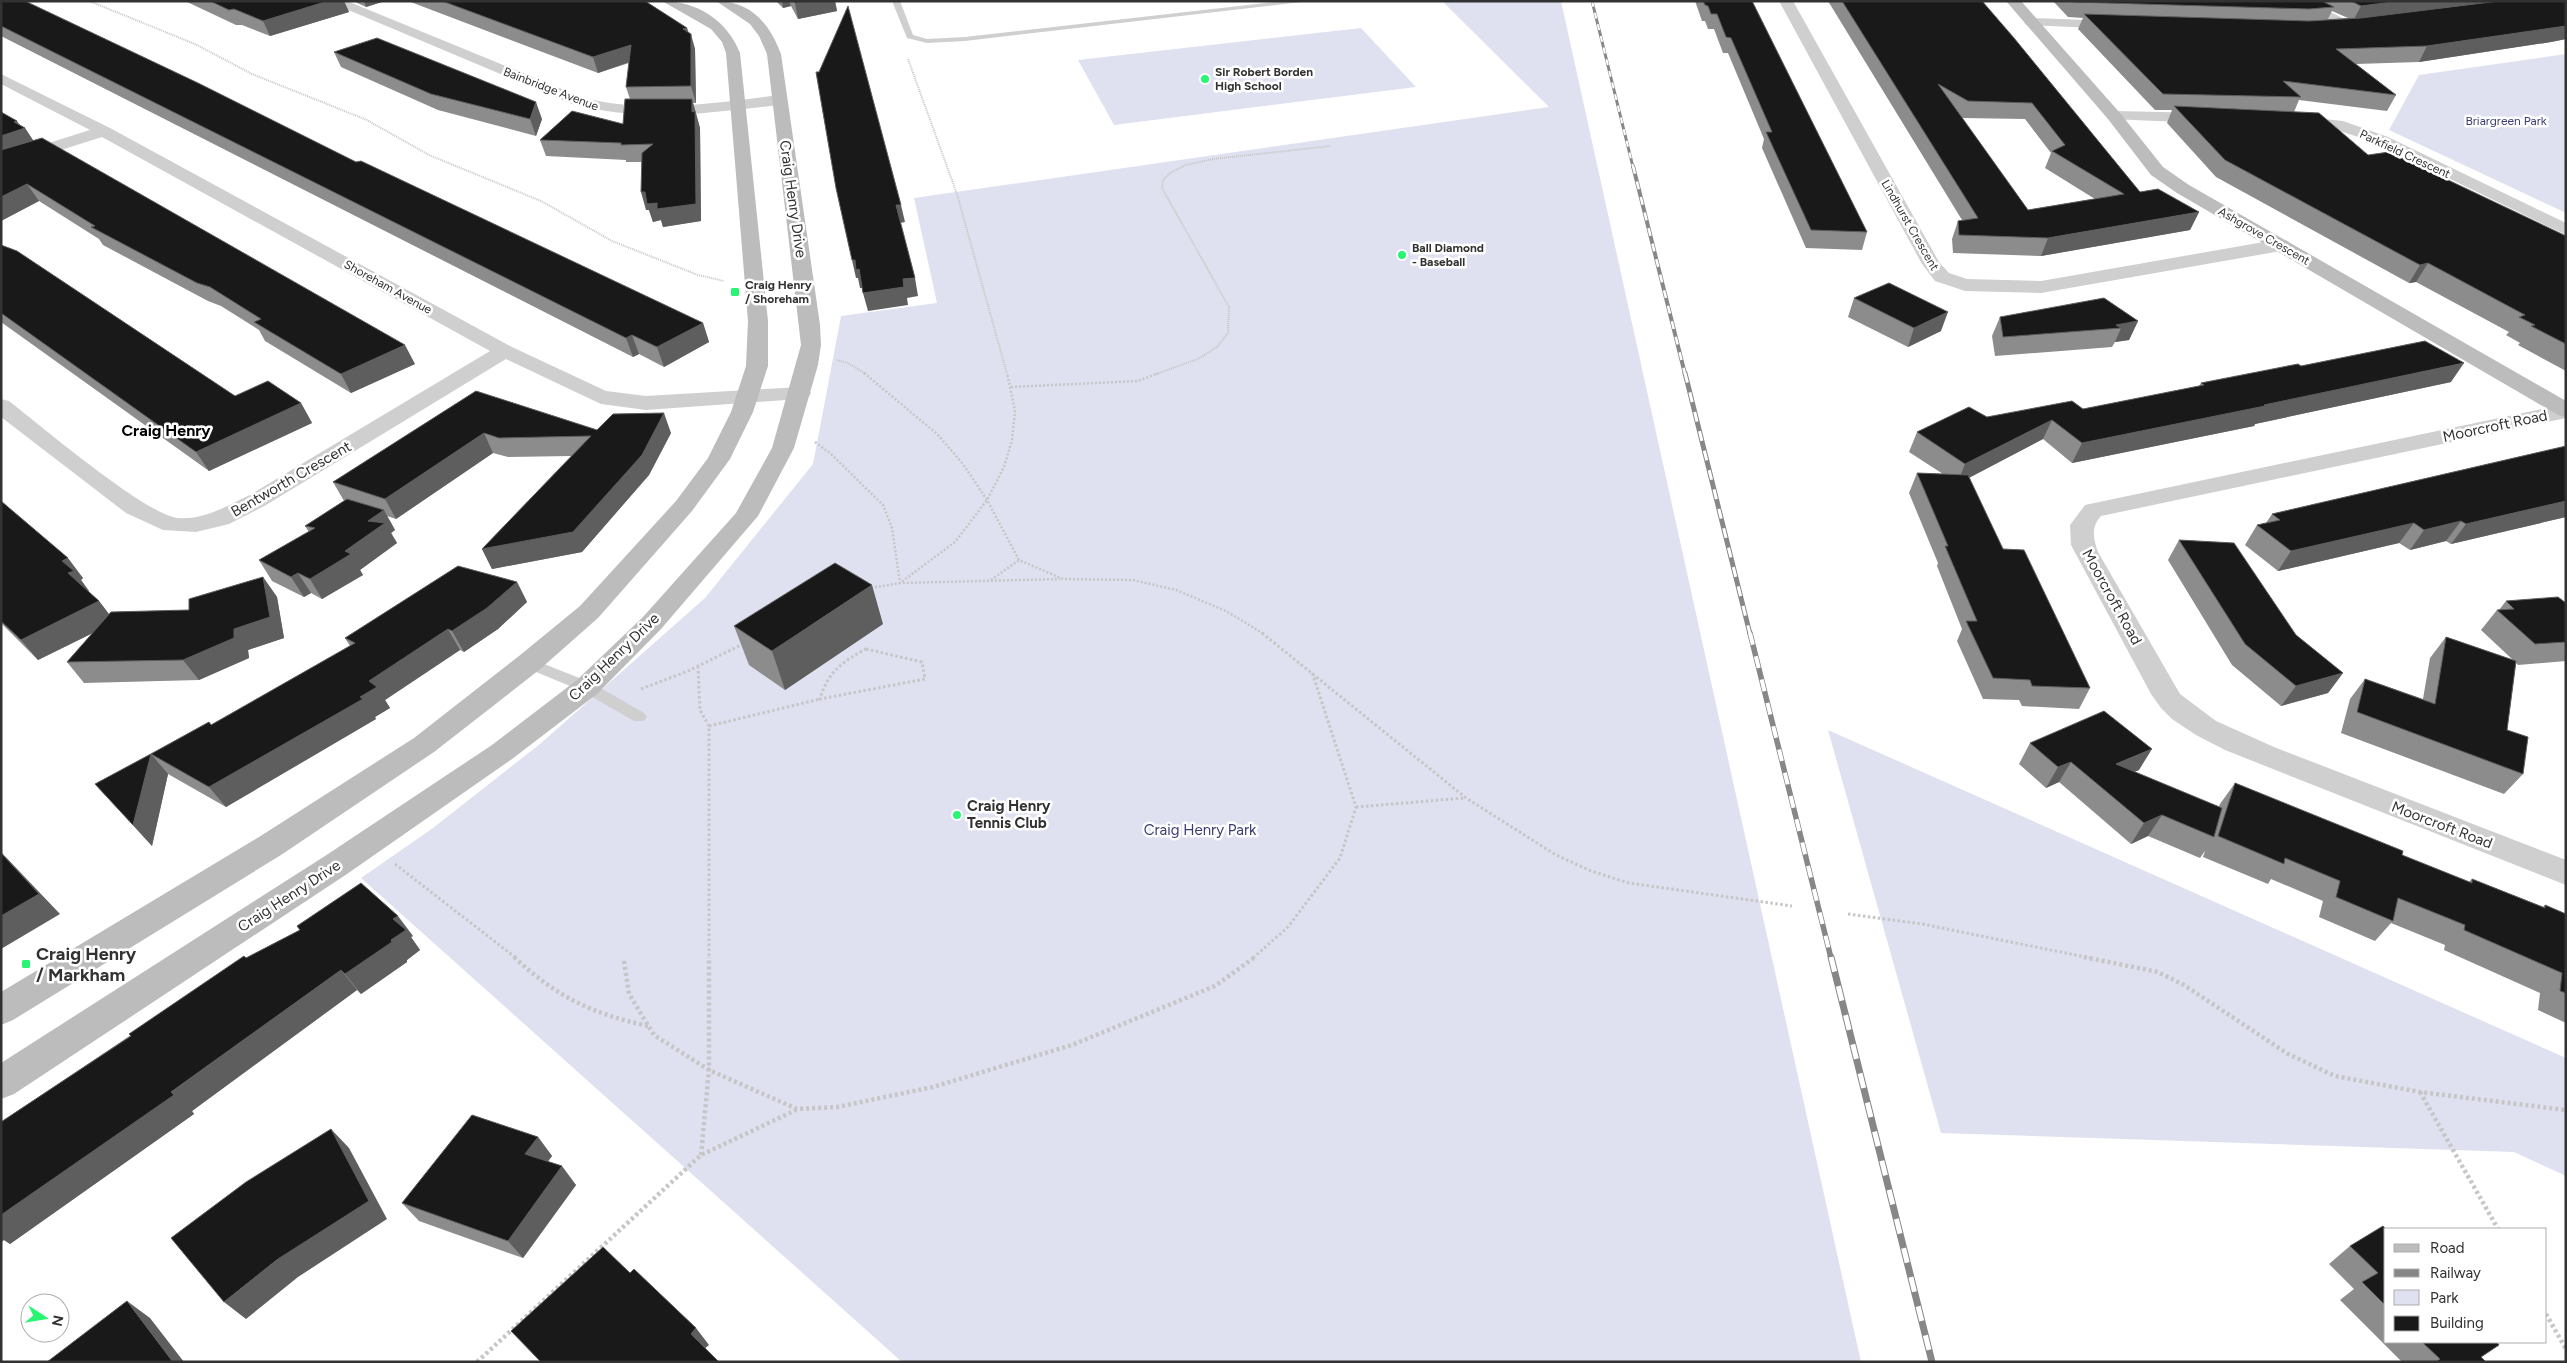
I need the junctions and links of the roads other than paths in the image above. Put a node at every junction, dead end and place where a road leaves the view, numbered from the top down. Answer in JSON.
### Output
{"nodes":[{"id":1,"x":334,"y":1,"type":"edge"},
{"id":2,"x":669,"y":1,"type":"edge"},
{"id":3,"x":723,"y":1,"type":"edge"},
{"id":4,"x":896,"y":1,"type":"edge"},
{"id":5,"x":1306,"y":1,"type":"edge"},
{"id":6,"x":1786,"y":1,"type":"edge"},
{"id":7,"x":2013,"y":1,"type":"edge"},
{"id":8,"x":2297,"y":1,"type":"edge"},
{"id":9,"x":2031,"y":22,"type":"junction"},
{"id":10,"x":2132,"y":25,"type":"edge"},
{"id":11,"x":2371,"y":25,"type":"edge"},
{"id":12,"x":2353,"y":28,"type":"junction"},
{"id":13,"x":2327,"y":29,"type":"edge"},
{"id":14,"x":1,"y":78,"type":"edge"},
{"id":15,"x":780,"y":100,"type":"junction"},
{"id":16,"x":738,"y":104,"type":"junction"},
{"id":17,"x":2114,"y":116,"type":"junction"},
{"id":18,"x":2219,"y":118,"type":"edge"},
{"id":19,"x":2279,"y":120,"type":"edge"},
{"id":20,"x":104,"y":131,"type":"junction"},
{"id":21,"x":1,"y":164,"type":"edge"},
{"id":22,"x":2566,"y":230,"type":"edge"},
{"id":23,"x":2281,"y":245,"type":"junction"},
{"id":24,"x":505,"y":350,"type":"junction"},
{"id":25,"x":800,"y":393,"type":"junction"},
{"id":26,"x":748,"y":397,"type":"junction"},
{"id":27,"x":1,"y":406,"type":"edge"},
{"id":28,"x":2566,"y":410,"type":"edge"},
{"id":29,"x":529,"y":663,"type":"junction"},
{"id":30,"x":587,"y":688,"type":"junction"},
{"id":31,"x":639,"y":717,"type":"dead end"},
{"id":32,"x":2566,"y":874,"type":"edge"},
{"id":33,"x":1,"y":1010,"type":"edge"},
{"id":34,"x":1,"y":1083,"type":"edge"}],
"edges":[{"from":1,"to":16,"type":"street","name":"Bainbridge Avenue"},
{"from":2,"to":16,"type":"street"},
{"from":3,"to":15,"type":"street","name":"Craig Henry Drive"},
{"from":4,"to":5,"type":"lane"},
{"from":6,"to":23,"type":"street","name":"Lindhurst Crescent"},
{"from":7,"to":9,"type":"street","name":"Ashgrove Crescent"},
{"from":8,"to":12,"type":"street"},
{"from":9,"to":10,"type":"street"},
{"from":9,"to":17,"type":"street","name":"Ashgrove Crescent"},
{"from":11,"to":12,"type":"street"},
{"from":12,"to":13,"type":"street"},
{"from":14,"to":20,"type":"street","name":"Shoreham Avenue"},
{"from":15,"to":16,"type":"street","name":"Bainbridge Avenue"},
{"from":15,"to":25,"type":"street","name":"Craig Henry Drive"},
{"from":16,"to":26,"type":"street"},
{"from":17,"to":18,"type":"street"},
{"from":17,"to":23,"type":"street","name":"Ashgrove Crescent"},
{"from":19,"to":22,"type":"street","name":"Parkfield Crescent"},
{"from":20,"to":21,"type":"street"},
{"from":20,"to":24,"type":"street","name":"Shoreham Avenue"},
{"from":23,"to":28,"type":"street","name":"Ashgrove Crescent"},
{"from":24,"to":26,"type":"street","name":"Shoreham Avenue"},
{"from":24,"to":27,"type":"street","name":"Bentworth Crescent"},
{"from":25,"to":26,"type":"street","name":"Shoreham Avenue"},
{"from":25,"to":30,"type":"street","name":"Craig Henry Drive"},
{"from":26,"to":29,"type":"street"},
{"from":28,"to":32,"type":"street","name":"Moorcroft Road"},
{"from":29,"to":30,"type":"lane"},
{"from":29,"to":33,"type":"street"},
{"from":30,"to":31,"type":"lane"},
{"from":30,"to":34,"type":"street","name":"Craig Henry Drive"}]}
